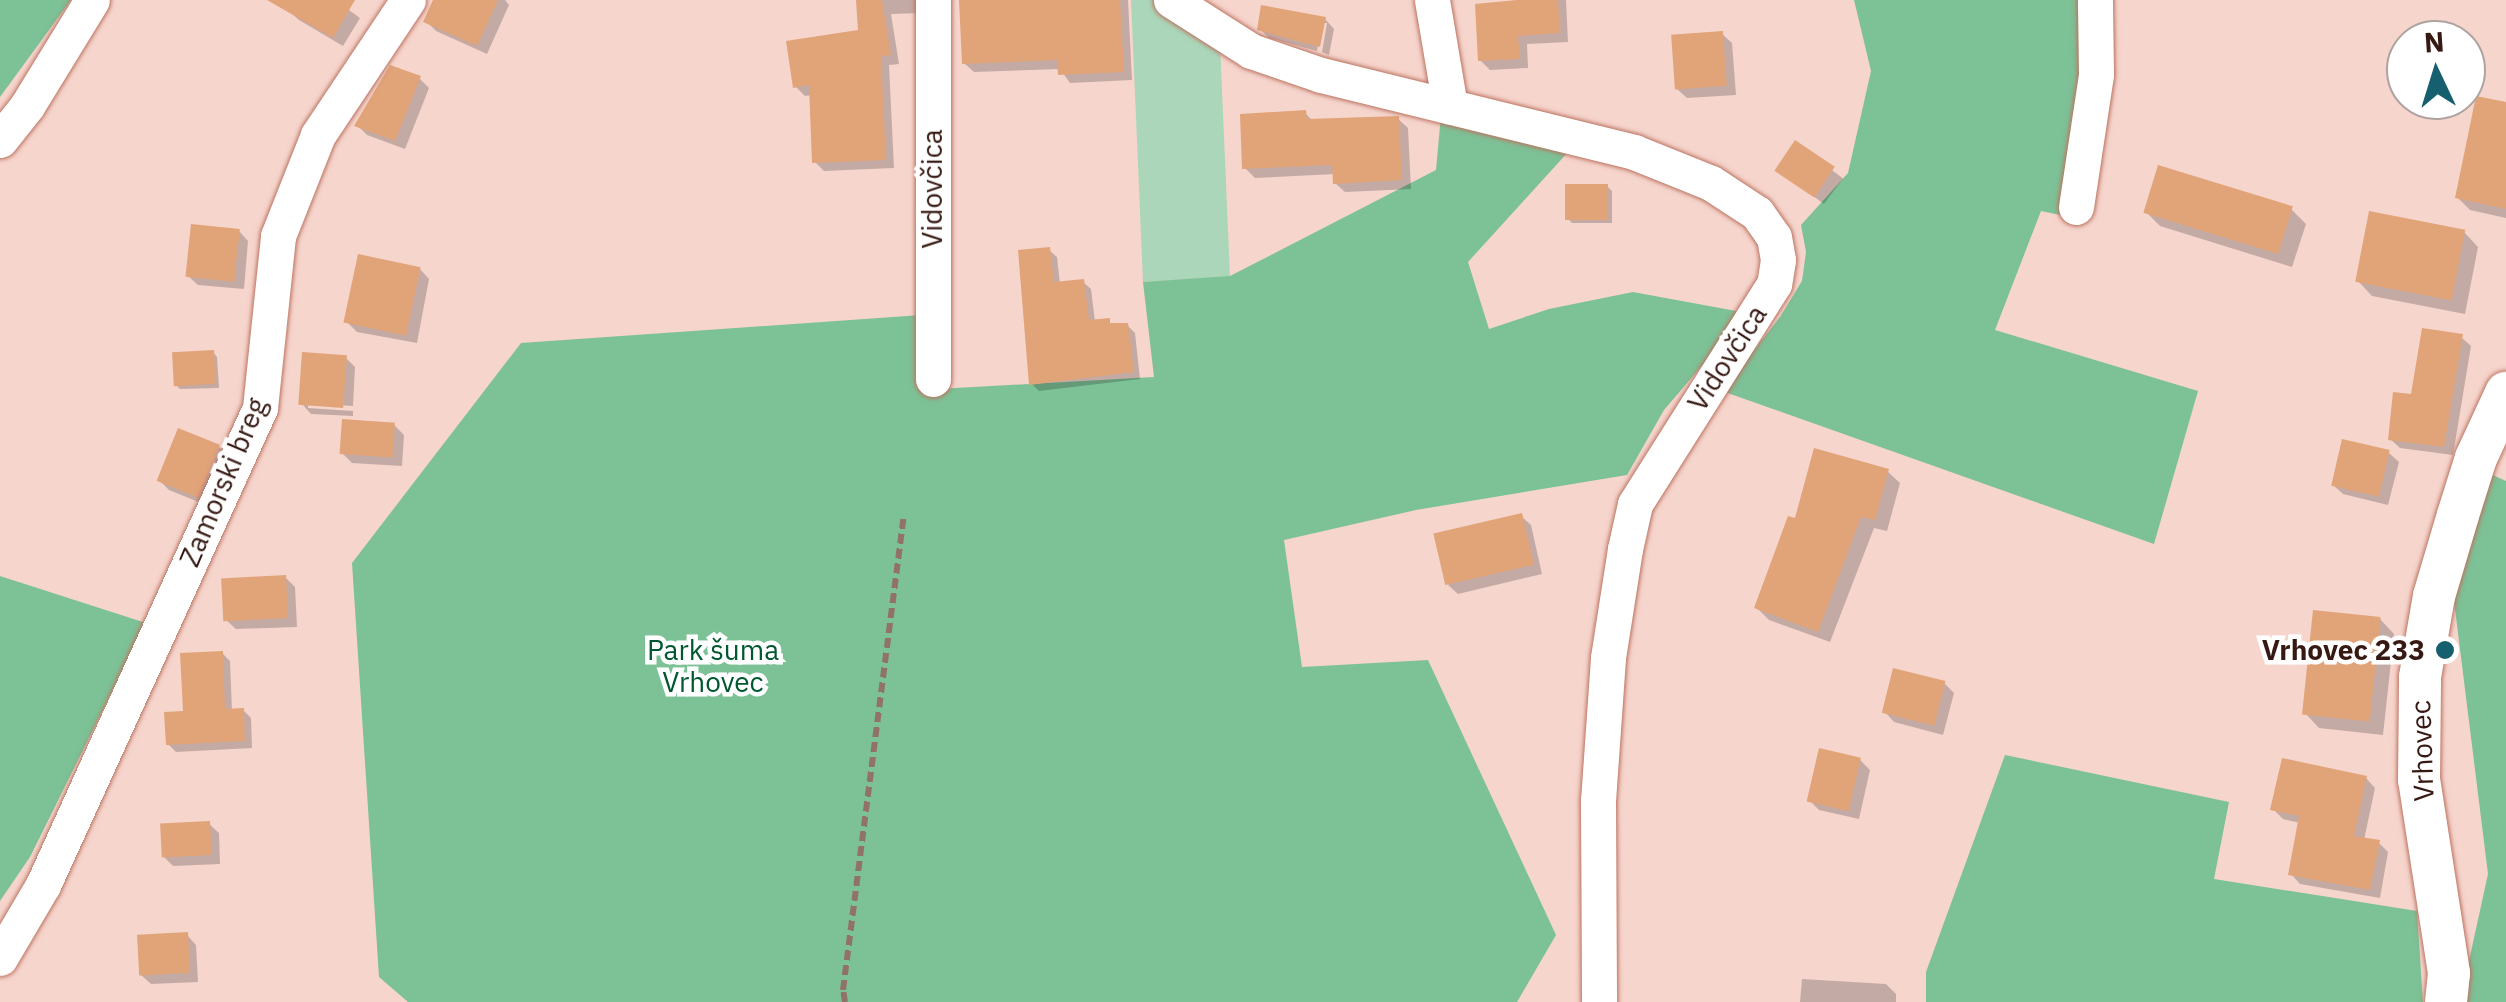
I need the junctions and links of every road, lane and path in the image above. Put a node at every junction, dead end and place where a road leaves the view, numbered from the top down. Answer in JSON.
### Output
{"nodes":[{"id":1,"x":92,"y":0,"type":"edge"},
{"id":2,"x":408,"y":0,"type":"edge"},
{"id":3,"x":933,"y":0,"type":"edge"},
{"id":4,"x":1171,"y":0,"type":"edge"},
{"id":5,"x":1432,"y":0,"type":"edge"},
{"id":6,"x":2095,"y":0,"type":"edge"},
{"id":7,"x":1450,"y":106,"type":"junction"},
{"id":8,"x":0,"y":140,"type":"edge"},
{"id":9,"x":2076,"y":207,"type":"dead end"},
{"id":10,"x":933,"y":379,"type":"dead end"},
{"id":11,"x":2506,"y":392,"type":"edge"},
{"id":12,"x":903,"y":519,"type":"dead end"},
{"id":13,"x":0,"y":958,"type":"edge"},
{"id":14,"x":845,"y":1002,"type":"edge"},
{"id":15,"x":1599,"y":1002,"type":"edge"},
{"id":16,"x":2446,"y":1002,"type":"edge"}],
"edges":[{"from":1,"to":8,"type":"street"},
{"from":2,"to":13,"type":"street","name":"Zamorski breg"},
{"from":3,"to":10,"type":"street","name":"Vidovčica"},
{"from":4,"to":7,"type":"street","name":"Vidovčica"},
{"from":5,"to":7,"type":"street"},
{"from":6,"to":9,"type":"street"},
{"from":7,"to":15,"type":"street","name":"Vidovčica"},
{"from":11,"to":16,"type":"street","name":"Vrhovec"},
{"from":12,"to":14,"type":"path"}]}
